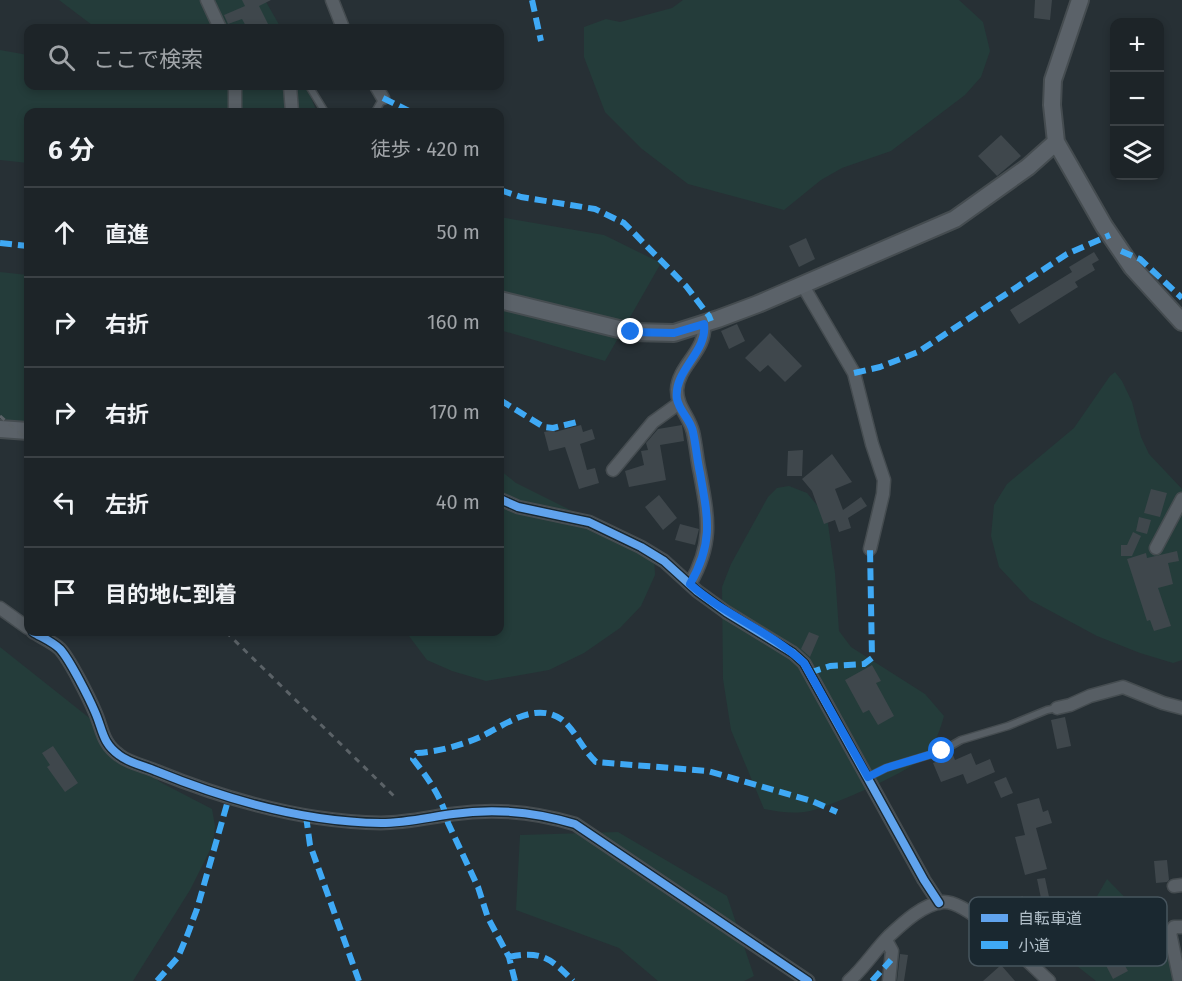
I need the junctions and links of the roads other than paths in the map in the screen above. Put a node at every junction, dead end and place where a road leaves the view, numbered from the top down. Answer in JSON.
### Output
{"nodes":[{"id":1,"x":207,"y":0,"type":"edge"},
{"id":2,"x":332,"y":0,"type":"edge"},
{"id":3,"x":1080,"y":0,"type":"edge"},
{"id":4,"x":218,"y":24,"type":"edge"},
{"id":5,"x":341,"y":24,"type":"edge"},
{"id":6,"x":235,"y":90,"type":"edge"},
{"id":7,"x":290,"y":90,"type":"edge"},
{"id":8,"x":311,"y":90,"type":"edge"},
{"id":9,"x":378,"y":90,"type":"edge"},
{"id":10,"x":382,"y":98,"type":"joint"},
{"id":11,"x":235,"y":108,"type":"edge"},
{"id":12,"x":292,"y":108,"type":"edge"},
{"id":13,"x":323,"y":108,"type":"edge"},
{"id":14,"x":377,"y":108,"type":"edge"},
{"id":15,"x":1056,"y":142,"type":"junction"},
{"id":16,"x":802,"y":284,"type":"junction"},
{"id":17,"x":504,"y":301,"type":"edge"},
{"id":18,"x":1182,"y":322,"type":"edge"},
{"id":19,"x":704,"y":324,"type":"junction"},
{"id":20,"x":678,"y":404,"type":"junction"},
{"id":21,"x":0,"y":429,"type":"edge"},
{"id":22,"x":24,"y":431,"type":"edge"},
{"id":23,"x":613,"y":470,"type":"dead end"},
{"id":24,"x":1182,"y":499,"type":"edge"},
{"id":25,"x":504,"y":501,"type":"edge"},
{"id":26,"x":1156,"y":548,"type":"dead end"},
{"id":27,"x":870,"y":549,"type":"dead end"},
{"id":28,"x":690,"y":584,"type":"junction"},
{"id":29,"x":0,"y":608,"type":"edge"},
{"id":30,"x":24,"y":625,"type":"edge"},
{"id":31,"x":40,"y":636,"type":"edge"},
{"id":32,"x":1057,"y":708,"type":"joint"},
{"id":33,"x":1182,"y":708,"type":"edge"},
{"id":34,"x":868,"y":777,"type":"junction"},
{"id":35,"x":939,"y":903,"type":"junction"},
{"id":36,"x":969,"y":913,"type":"edge"},
{"id":37,"x":1182,"y":927,"type":"edge"},
{"id":38,"x":886,"y":940,"type":"junction"},
{"id":39,"x":1032,"y":966,"type":"edge"},
{"id":40,"x":808,"y":981,"type":"edge"},
{"id":41,"x":849,"y":981,"type":"edge"},
{"id":42,"x":889,"y":981,"type":"edge"},
{"id":43,"x":1048,"y":981,"type":"edge"},
{"id":44,"x":1180,"y":981,"type":"edge"}],
"edges":[{"from":1,"to":4,"type":"street"},
{"from":2,"to":5,"type":"street"},
{"from":3,"to":15,"type":"street"},
{"from":6,"to":11,"type":"street"},
{"from":7,"to":12,"type":"street"},
{"from":8,"to":13,"type":"lane"},
{"from":9,"to":10,"type":"street"},
{"from":10,"to":14,"type":"lane"},
{"from":15,"to":16,"type":"street"},
{"from":15,"to":18,"type":"street"},
{"from":16,"to":19,"type":"street"},
{"from":16,"to":27,"type":"street"},
{"from":17,"to":19,"type":"street"},
{"from":19,"to":20,"type":"street"},
{"from":20,"to":23,"type":"street"},
{"from":20,"to":28,"type":"street"},
{"from":21,"to":22,"type":"street"},
{"from":24,"to":26,"type":"street"},
{"from":25,"to":28,"type":"street"},
{"from":28,"to":34,"type":"street"},
{"from":29,"to":30,"type":"street"},
{"from":31,"to":40,"type":"street"},
{"from":32,"to":33,"type":"street"},
{"from":32,"to":34,"type":"lane"},
{"from":34,"to":35,"type":"street"},
{"from":35,"to":36,"type":"street"},
{"from":35,"to":38,"type":"street"},
{"from":37,"to":44,"type":"street"},
{"from":38,"to":41,"type":"street"},
{"from":38,"to":42,"type":"street"},
{"from":39,"to":43,"type":"street"}]}
